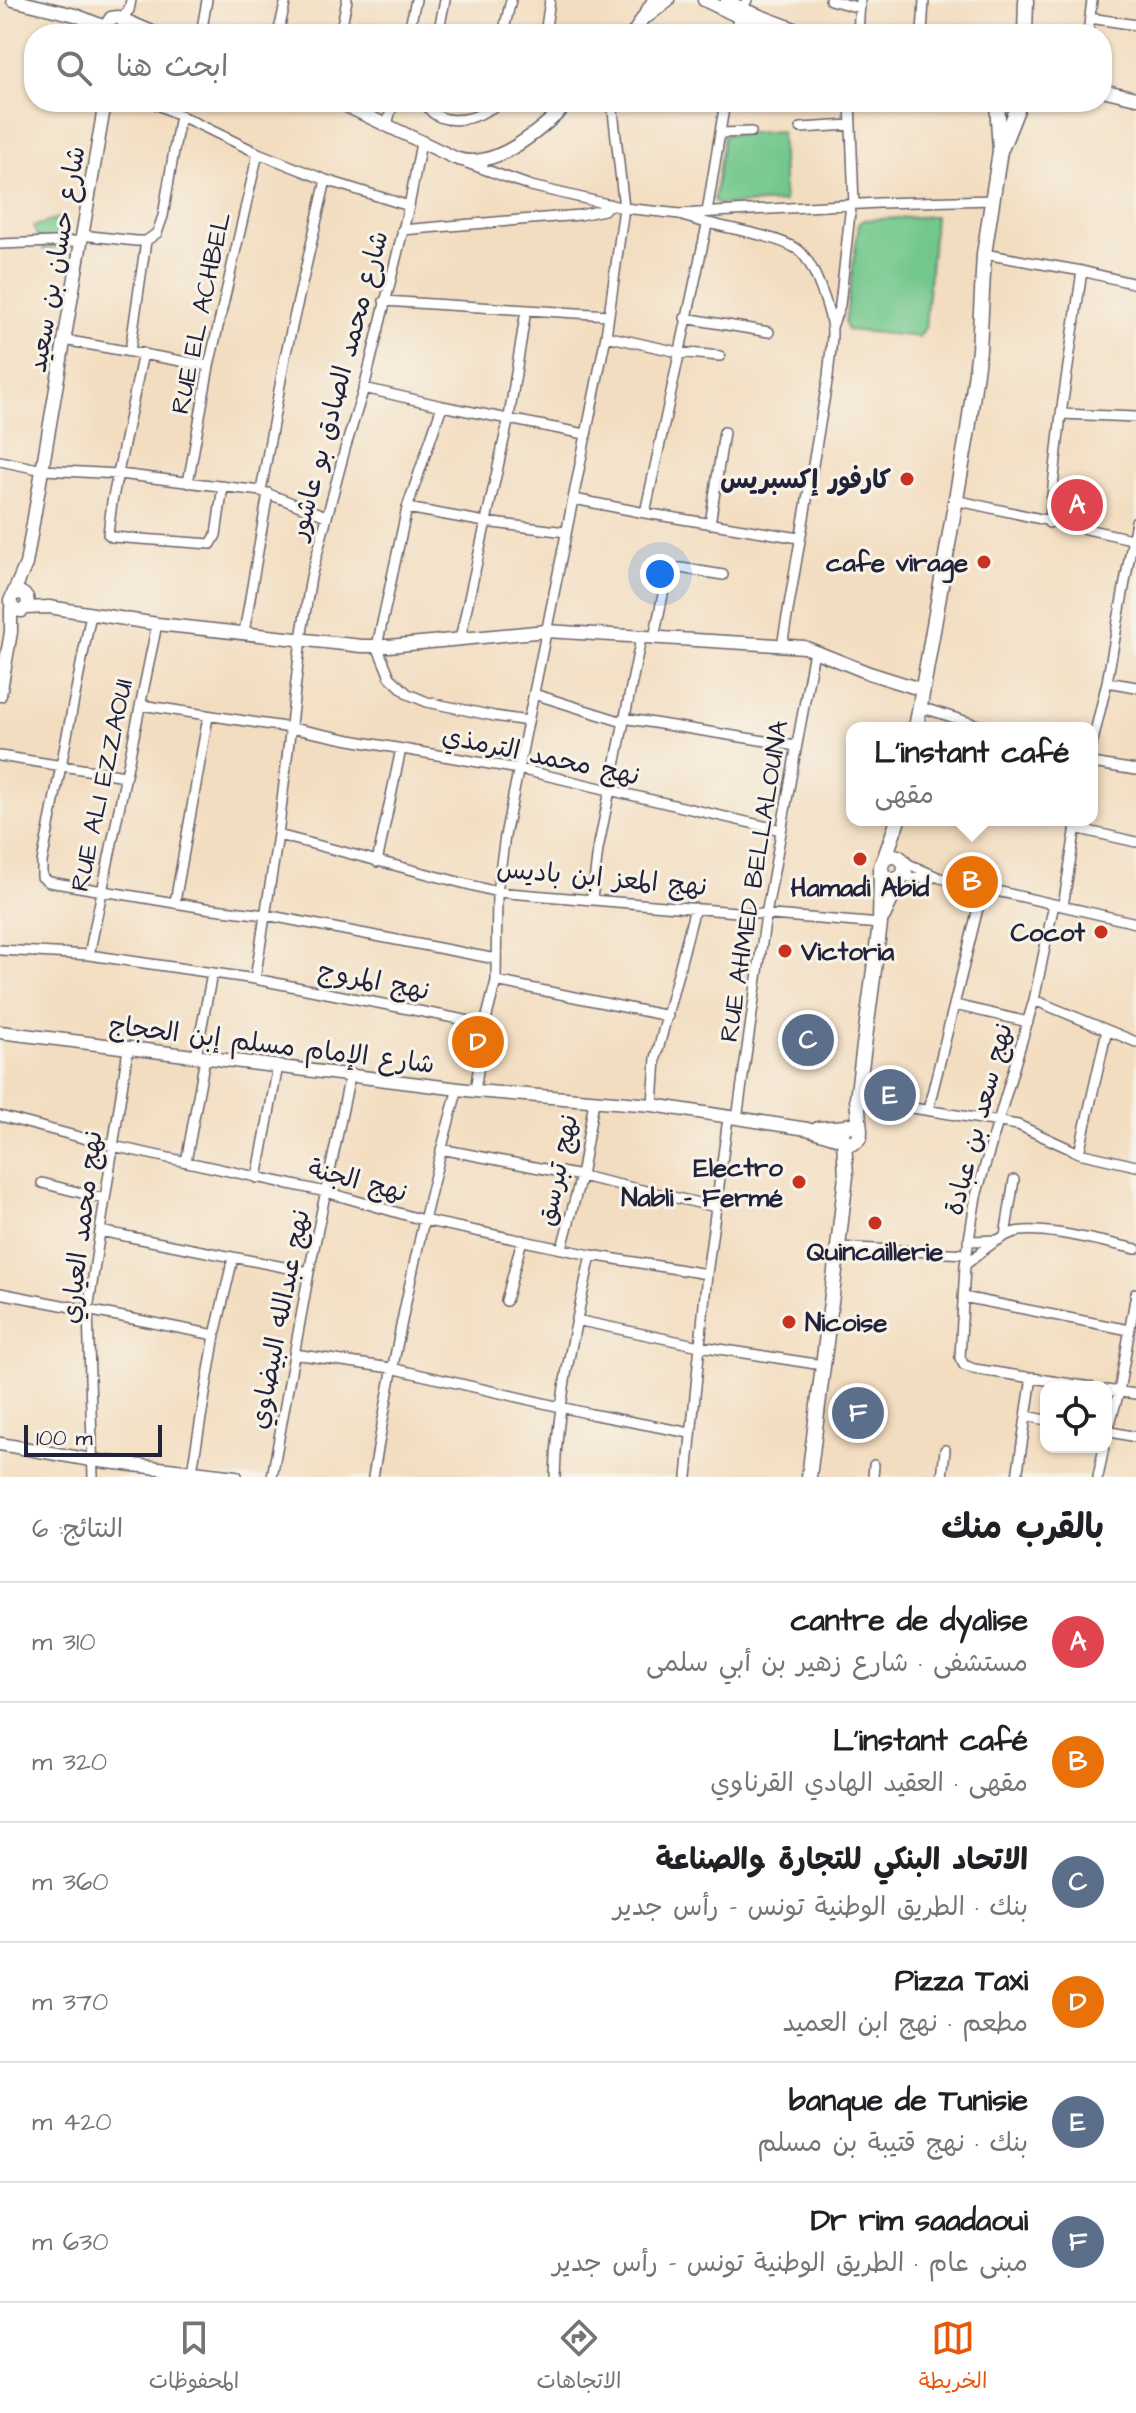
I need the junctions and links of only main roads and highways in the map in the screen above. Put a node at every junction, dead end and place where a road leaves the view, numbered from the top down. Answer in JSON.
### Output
{"nodes":[{"id":1,"x":1026,"y":0,"type":"edge"},
{"id":2,"x":1023,"y":24,"type":"edge"},
{"id":3,"x":998,"y":112,"type":"edge"},
{"id":4,"x":1016,"y":112,"type":"edge"},
{"id":5,"x":1000,"y":151,"type":"junction"},
{"id":6,"x":917,"y":722,"type":"edge"},
{"id":7,"x":898,"y":826,"type":"edge"},
{"id":8,"x":900,"y":826,"type":"edge"},
{"id":9,"x":883,"y":866,"type":"junction"},
{"id":10,"x":902,"y":869,"type":"junction"},
{"id":11,"x":880,"y":924,"type":"junction"},
{"id":12,"x":809,"y":1477,"type":"edge"}],
"edges":[{"from":1,"to":2,"type":"main road"},
{"from":3,"to":5,"type":"main road"},
{"from":4,"to":5,"type":"main road"},
{"from":5,"to":6,"type":"main road"},
{"from":7,"to":9,"type":"main road"},
{"from":8,"to":10,"type":"main road"},
{"from":9,"to":10,"type":"main road"},
{"from":9,"to":10,"type":"main road"},
{"from":9,"to":11,"type":"main road"},
{"from":10,"to":11,"type":"main road"},
{"from":11,"to":12,"type":"main road"}]}
